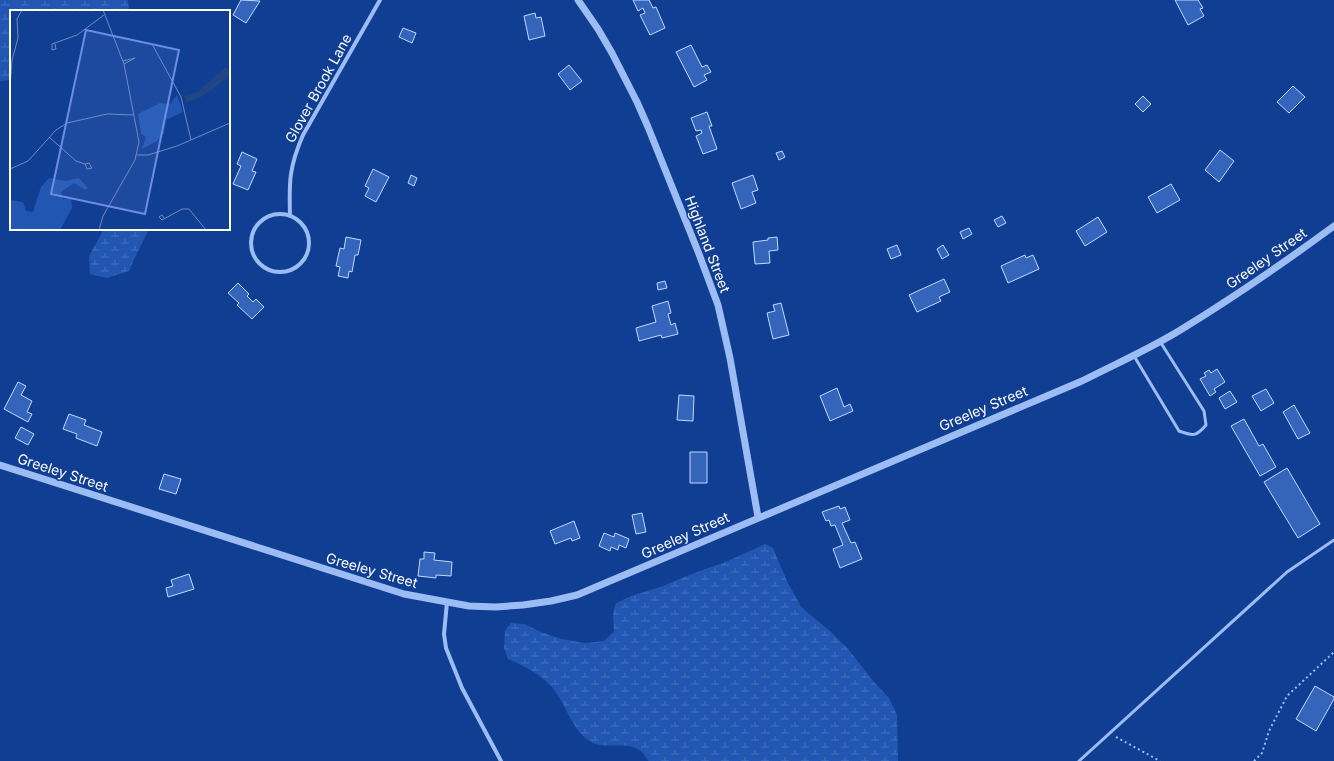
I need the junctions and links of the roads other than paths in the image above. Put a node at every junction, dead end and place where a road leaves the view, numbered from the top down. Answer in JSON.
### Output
{"nodes":[{"id":1,"x":380,"y":0,"type":"edge"},
{"id":2,"x":578,"y":0,"type":"edge"},
{"id":3,"x":290,"y":216,"type":"junction"},
{"id":4,"x":1334,"y":226,"type":"edge"},
{"id":5,"x":1160,"y":341,"type":"junction"},
{"id":6,"x":1133,"y":356,"type":"junction"},
{"id":7,"x":0,"y":465,"type":"edge"},
{"id":8,"x":758,"y":517,"type":"junction"},
{"id":9,"x":1334,"y":540,"type":"edge"},
{"id":10,"x":447,"y":602,"type":"junction"},
{"id":11,"x":501,"y":761,"type":"edge"},
{"id":12,"x":1079,"y":761,"type":"edge"}],
"edges":[{"from":1,"to":3,"type":"street","name":"Glover Brook Lane"},
{"from":2,"to":8,"type":"street","name":"Highland Street"},
{"from":3,"to":3,"type":"street"},
{"from":4,"to":5,"type":"street","name":"Greeley Street"},
{"from":5,"to":6,"type":"street","name":"Greeley Street"},
{"from":5,"to":6,"type":"lane"},
{"from":6,"to":8,"type":"street","name":"Greeley Street"},
{"from":7,"to":10,"type":"street","name":"Greeley Street"},
{"from":8,"to":10,"type":"street","name":"Greeley Street"},
{"from":9,"to":12,"type":"lane"},
{"from":10,"to":11,"type":"street"}]}
